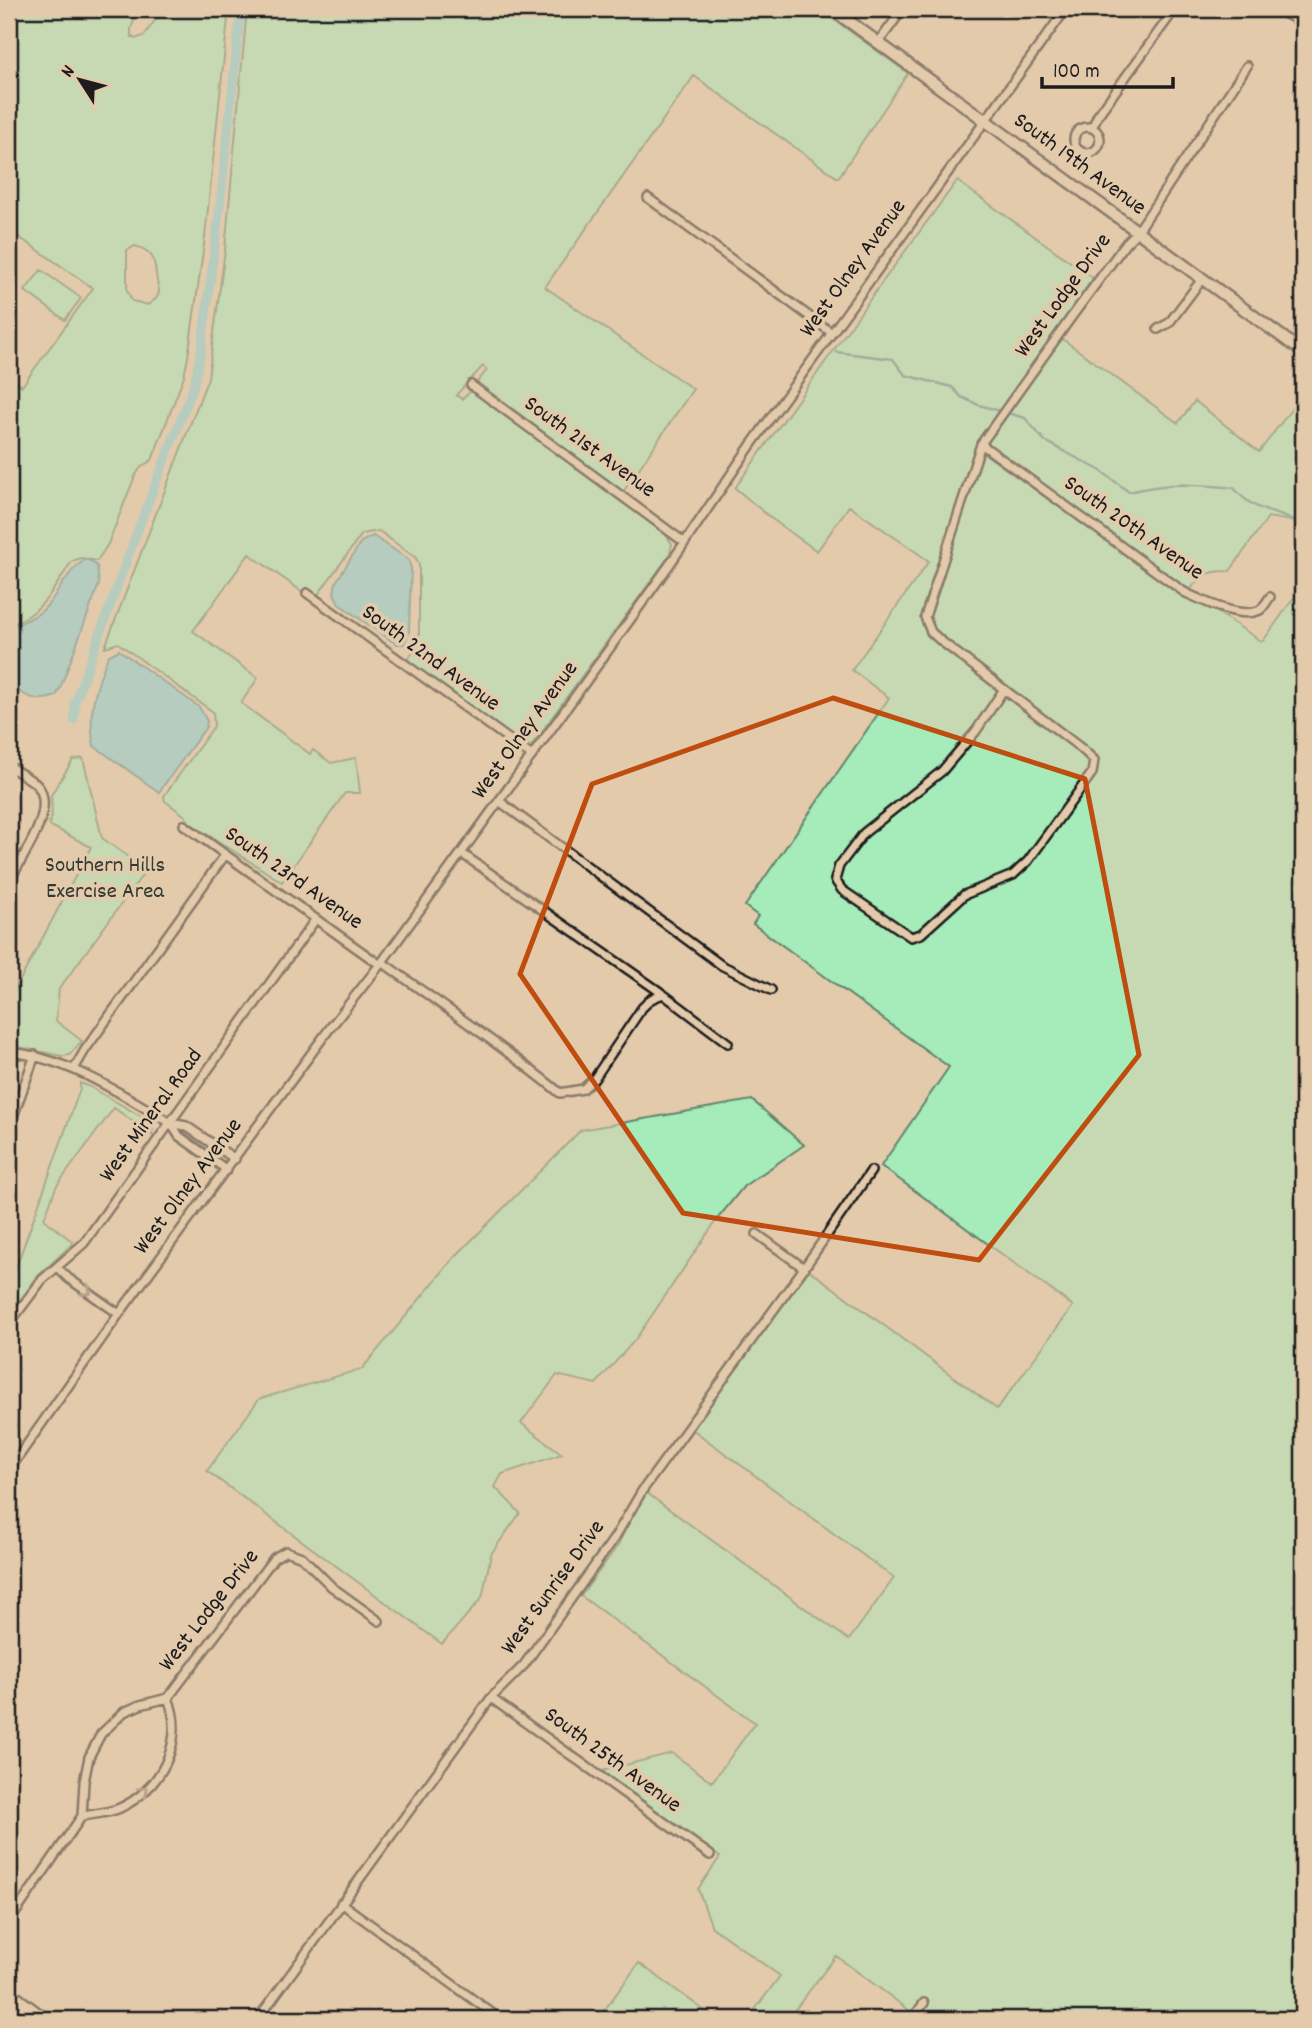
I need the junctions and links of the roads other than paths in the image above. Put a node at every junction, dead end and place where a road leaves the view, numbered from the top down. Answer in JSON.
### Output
{"nodes":[{"id":1,"x":832,"y":9,"type":"edge"},
{"id":2,"x":903,"y":9,"type":"edge"},
{"id":3,"x":1066,"y":9,"type":"edge"},
{"id":4,"x":1175,"y":9,"type":"edge"},
{"id":5,"x":1276,"y":9,"type":"edge"},
{"id":6,"x":1303,"y":23,"type":"edge"},
{"id":7,"x":878,"y":43,"type":"junction"},
{"id":8,"x":1247,"y":66,"type":"dead end"},
{"id":9,"x":985,"y":121,"type":"junction"},
{"id":10,"x":1092,"y":128,"type":"dead end"},
{"id":11,"x":649,"y":198,"type":"dead end"},
{"id":12,"x":1138,"y":231,"type":"junction"},
{"id":13,"x":1202,"y":279,"type":"junction"},
{"id":14,"x":1158,"y":329,"type":"dead end"},
{"id":15,"x":832,"y":332,"type":"junction"},
{"id":16,"x":1303,"y":352,"type":"edge"},
{"id":17,"x":471,"y":385,"type":"dead end"},
{"id":18,"x":981,"y":444,"type":"junction"},
{"id":19,"x":684,"y":541,"type":"junction"},
{"id":20,"x":307,"y":593,"type":"dead end"},
{"id":21,"x":1270,"y":597,"type":"dead end"},
{"id":22,"x":1004,"y":689,"type":"junction"},
{"id":23,"x":531,"y":756,"type":"junction"},
{"id":24,"x":9,"y":766,"type":"edge"},
{"id":25,"x":499,"y":801,"type":"junction"},
{"id":26,"x":184,"y":825,"type":"dead end"},
{"id":27,"x":461,"y":853,"type":"junction"},
{"id":28,"x":225,"y":855,"type":"junction"},
{"id":29,"x":9,"y":882,"type":"edge"},
{"id":30,"x":315,"y":920,"type":"junction"},
{"id":31,"x":381,"y":963,"type":"junction"},
{"id":32,"x":771,"y":990,"type":"dead end"},
{"id":33,"x":663,"y":994,"type":"junction"},
{"id":34,"x":728,"y":1043,"type":"dead end"},
{"id":35,"x":9,"y":1052,"type":"edge"},
{"id":36,"x":35,"y":1055,"type":"junction"},
{"id":37,"x":74,"y":1069,"type":"junction"},
{"id":38,"x":171,"y":1123,"type":"junction"},
{"id":39,"x":9,"y":1128,"type":"edge"},
{"id":40,"x":202,"y":1136,"type":"junction"},
{"id":41,"x":194,"y":1146,"type":"junction"},
{"id":42,"x":235,"y":1159,"type":"junction"},
{"id":43,"x":227,"y":1170,"type":"junction"},
{"id":44,"x":871,"y":1171,"type":"dead end"},
{"id":45,"x":757,"y":1234,"type":"dead end"},
{"id":46,"x":57,"y":1267,"type":"junction"},
{"id":47,"x":804,"y":1268,"type":"junction"},
{"id":48,"x":119,"y":1314,"type":"junction"},
{"id":49,"x":9,"y":1324,"type":"edge"},
{"id":50,"x":9,"y":1470,"type":"edge"},
{"id":51,"x":379,"y":1621,"type":"dead end"},
{"id":52,"x":168,"y":1698,"type":"junction"},
{"id":53,"x":491,"y":1698,"type":"junction"},
{"id":54,"x":82,"y":1816,"type":"junction"},
{"id":55,"x":710,"y":1855,"type":"dead end"},
{"id":56,"x":341,"y":1903,"type":"junction"},
{"id":57,"x":9,"y":1922,"type":"edge"},
{"id":58,"x":9,"y":1992,"type":"edge"},
{"id":59,"x":924,"y":2003,"type":"dead end"},
{"id":60,"x":42,"y":2018,"type":"edge"},
{"id":61,"x":258,"y":2019,"type":"edge"},
{"id":62,"x":500,"y":2019,"type":"edge"},
{"id":63,"x":912,"y":2019,"type":"edge"}],
"edges":[{"from":1,"to":7,"type":"street","name":"South 19th Avenue"},
{"from":2,"to":7,"type":"street"},
{"from":3,"to":9,"type":"street","name":"West Olney Avenue"},
{"from":4,"to":10,"type":"street"},
{"from":5,"to":6,"type":"street"},
{"from":7,"to":9,"type":"street","name":"South 19th Avenue"},
{"from":8,"to":12,"type":"street","name":"West Lodge Drive"},
{"from":9,"to":12,"type":"street","name":"South 19th Avenue"},
{"from":9,"to":15,"type":"street","name":"West Olney Avenue"},
{"from":11,"to":15,"type":"street"},
{"from":12,"to":13,"type":"street","name":"South 19th Avenue"},
{"from":12,"to":18,"type":"street","name":"West Lodge Drive"},
{"from":13,"to":14,"type":"street"},
{"from":13,"to":16,"type":"street","name":"South 19th Avenue"},
{"from":15,"to":19,"type":"street","name":"West Olney Avenue"},
{"from":17,"to":19,"type":"street","name":"South 21st Avenue"},
{"from":18,"to":21,"type":"street","name":"South 20th Avenue"},
{"from":18,"to":22,"type":"street","name":"West Lodge Drive"},
{"from":19,"to":23,"type":"street","name":"West Olney Avenue"},
{"from":20,"to":23,"type":"street","name":"South 22nd Avenue"},
{"from":22,"to":22,"type":"street","name":"West Lodge Drive"},
{"from":23,"to":25,"type":"street","name":"West Olney Avenue"},
{"from":24,"to":29,"type":"street"},
{"from":25,"to":27,"type":"street","name":"West Olney Avenue"},
{"from":25,"to":32,"type":"street"},
{"from":26,"to":28,"type":"street","name":"South 23rd Avenue"},
{"from":27,"to":31,"type":"street","name":"West Olney Avenue"},
{"from":27,"to":33,"type":"street"},
{"from":28,"to":30,"type":"street","name":"South 23rd Avenue"},
{"from":28,"to":37,"type":"street"},
{"from":30,"to":31,"type":"street","name":"South 23rd Avenue"},
{"from":30,"to":38,"type":"street","name":"West Mineral Road"},
{"from":31,"to":33,"type":"street","name":"South 23rd Avenue"},
{"from":31,"to":42,"type":"street","name":"West Olney Avenue"},
{"from":33,"to":34,"type":"street"},
{"from":35,"to":36,"type":"street"},
{"from":36,"to":37,"type":"street"},
{"from":36,"to":39,"type":"street"},
{"from":37,"to":38,"type":"street"},
{"from":38,"to":40,"type":"street"},
{"from":38,"to":41,"type":"street"},
{"from":38,"to":46,"type":"street","name":"West Mineral Road"},
{"from":40,"to":41,"type":"street"},
{"from":40,"to":42,"type":"street"},
{"from":41,"to":43,"type":"street"},
{"from":42,"to":43,"type":"street","name":"West Olney Avenue"},
{"from":43,"to":48,"type":"street","name":"West Olney Avenue"},
{"from":44,"to":47,"type":"street","name":"West Sunrise Drive"},
{"from":45,"to":47,"type":"street"},
{"from":46,"to":48,"type":"street","one_way":true},
{"from":46,"to":49,"type":"street","name":"West Mineral Road"},
{"from":47,"to":53,"type":"street","name":"West Sunrise Drive"},
{"from":48,"to":50,"type":"street","name":"West Olney Avenue"},
{"from":51,"to":52,"type":"street","name":"West Lodge Drive"},
{"from":52,"to":54,"type":"street","name":"West Lodge Drive"},
{"from":54,"to":52,"type":"street","name":"West Lodge Drive","one_way":true},
{"from":53,"to":55,"type":"street","name":"South 25th Avenue"},
{"from":53,"to":56,"type":"street","name":"West Sunrise Drive"},
{"from":54,"to":57,"type":"street"},
{"from":56,"to":61,"type":"street","name":"West Sunrise Drive"},
{"from":56,"to":62,"type":"street"},
{"from":58,"to":60,"type":"street"},
{"from":59,"to":63,"type":"street"}]}
